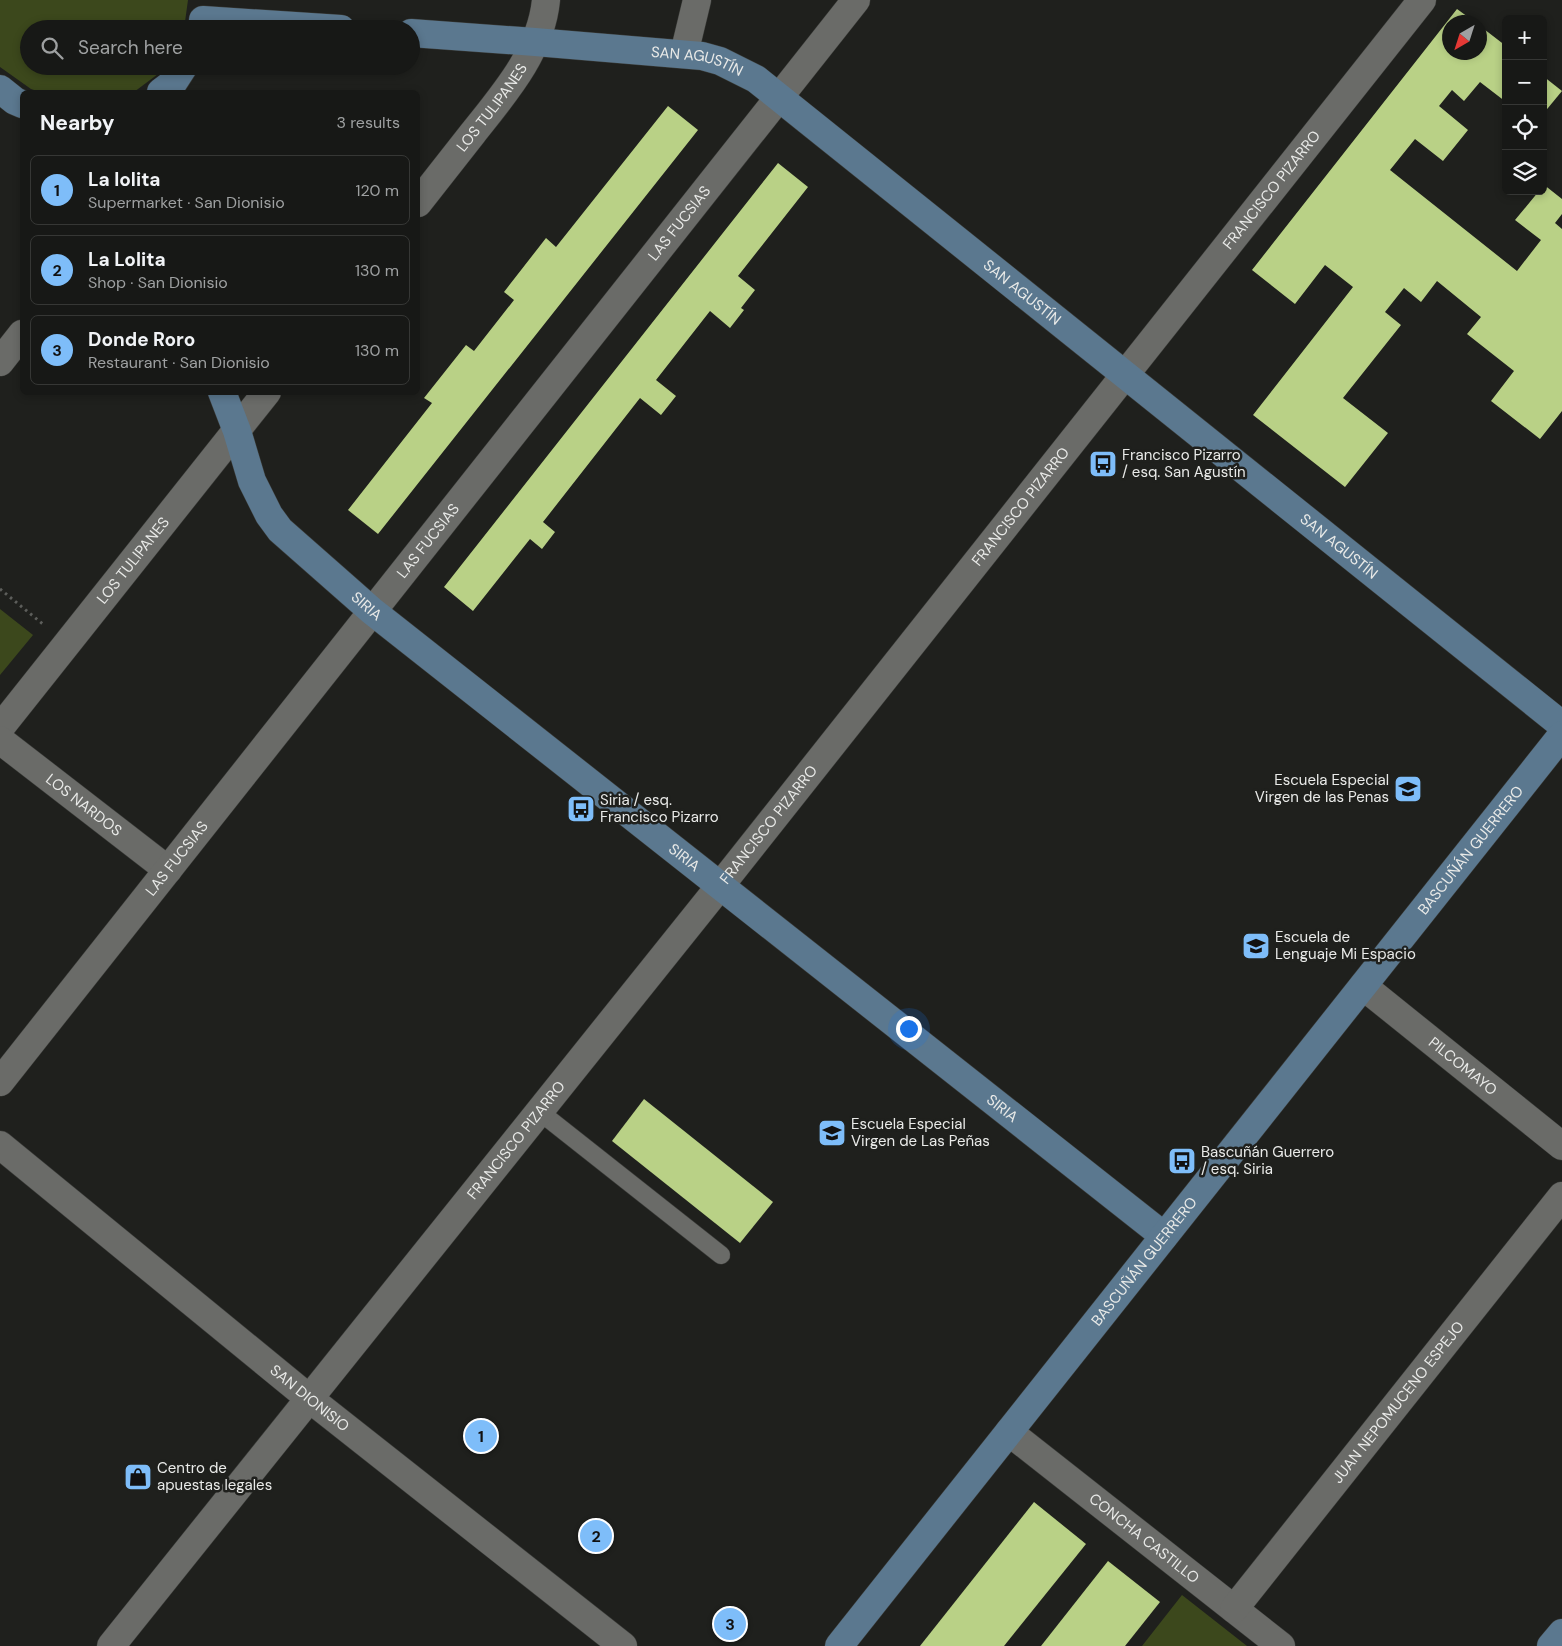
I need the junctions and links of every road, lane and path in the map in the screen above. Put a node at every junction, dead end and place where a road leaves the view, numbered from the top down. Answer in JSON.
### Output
{"nodes":[{"id":1,"x":546,"y":0,"type":"edge"},
{"id":2,"x":697,"y":0,"type":"edge"},
{"id":3,"x":856,"y":0,"type":"edge"},
{"id":4,"x":1422,"y":0,"type":"edge"},
{"id":5,"x":202,"y":16,"type":"edge"},
{"id":6,"x":245,"y":20,"type":"edge"},
{"id":7,"x":420,"y":34,"type":"edge"},
{"id":8,"x":535,"y":42,"type":"junction"},
{"id":9,"x":684,"y":54,"type":"junction"},
{"id":10,"x":178,"y":75,"type":"edge"},
{"id":11,"x":0,"y":89,"type":"edge"},
{"id":12,"x":164,"y":90,"type":"edge"},
{"id":13,"x":778,"y":98,"type":"junction"},
{"id":14,"x":20,"y":103,"type":"edge"},
{"id":15,"x":420,"y":200,"type":"edge"},
{"id":16,"x":20,"y":337,"type":"edge"},
{"id":17,"x":0,"y":362,"type":"edge"},
{"id":18,"x":1125,"y":375,"type":"junction"},
{"id":19,"x":223,"y":395,"type":"edge"},
{"id":20,"x":265,"y":395,"type":"edge"},
{"id":21,"x":237,"y":430,"type":"junction"},
{"id":22,"x":0,"y":589,"type":"edge"},
{"id":23,"x":372,"y":611,"type":"junction"},
{"id":24,"x":67,"y":644,"type":"junction"},
{"id":25,"x":1562,"y":725,"type":"edge"},
{"id":26,"x":0,"y":728,"type":"edge"},
{"id":27,"x":1562,"y":735,"type":"edge"},
{"id":28,"x":0,"y":740,"type":"edge"},
{"id":29,"x":168,"y":870,"type":"junction"},
{"id":30,"x":720,"y":886,"type":"junction"},
{"id":31,"x":1362,"y":986,"type":"junction"},
{"id":32,"x":0,"y":1082,"type":"edge"},
{"id":33,"x":540,"y":1112,"type":"junction"},
{"id":34,"x":0,"y":1145,"type":"edge"},
{"id":35,"x":1562,"y":1146,"type":"edge"},
{"id":36,"x":1562,"y":1196,"type":"edge"},
{"id":37,"x":1164,"y":1236,"type":"junction"},
{"id":38,"x":720,"y":1255,"type":"dead end"},
{"id":39,"x":310,"y":1399,"type":"junction"},
{"id":40,"x":1009,"y":1432,"type":"junction"},
{"id":41,"x":1234,"y":1609,"type":"junction"},
{"id":42,"x":1562,"y":1633,"type":"edge"},
{"id":43,"x":112,"y":1646,"type":"edge"},
{"id":44,"x":623,"y":1646,"type":"edge"},
{"id":45,"x":839,"y":1646,"type":"edge"},
{"id":46,"x":1281,"y":1646,"type":"edge"},
{"id":47,"x":1552,"y":1646,"type":"edge"}],
"edges":[{"from":1,"to":8,"type":"street","name":"LOS TULIPANES"},
{"from":2,"to":9,"type":"street"},
{"from":3,"to":13,"type":"street","name":"LAS FUCSIAS"},
{"from":4,"to":18,"type":"street","name":"FRANCISCO PIZARRO"},
{"from":5,"to":6,"type":"street"},
{"from":7,"to":8,"type":"street","name":"SAN AGUSTÍN"},
{"from":8,"to":9,"type":"street","name":"SAN AGUSTÍN"},
{"from":8,"to":15,"type":"street","name":"LOS TULIPANES"},
{"from":9,"to":13,"type":"street","name":"SAN AGUSTÍN"},
{"from":10,"to":12,"type":"street"},
{"from":11,"to":14,"type":"street"},
{"from":13,"to":18,"type":"street","name":"SAN AGUSTÍN"},
{"from":13,"to":23,"type":"street","name":"LAS FUCSIAS"},
{"from":16,"to":17,"type":"street"},
{"from":18,"to":25,"type":"street","name":"SAN AGUSTÍN"},
{"from":18,"to":30,"type":"street","name":"FRANCISCO PIZARRO"},
{"from":19,"to":21,"type":"street","name":"SIRIA"},
{"from":20,"to":21,"type":"street","name":"LOS TULIPANES"},
{"from":21,"to":23,"type":"street","name":"SIRIA"},
{"from":21,"to":24,"type":"street","name":"LOS TULIPANES"},
{"from":22,"to":24,"type":"path"},
{"from":23,"to":29,"type":"street","name":"LAS FUCSIAS"},
{"from":23,"to":30,"type":"street","name":"SIRIA"},
{"from":24,"to":26,"type":"street","name":"LOS TULIPANES"},
{"from":27,"to":31,"type":"street","name":"BASCUÑÁN GUERRERO"},
{"from":28,"to":29,"type":"street","name":"LOS NARDOS"},
{"from":29,"to":32,"type":"street","name":"LAS FUCSIAS"},
{"from":30,"to":33,"type":"street","name":"FRANCISCO PIZARRO"},
{"from":30,"to":37,"type":"street","name":"SIRIA"},
{"from":31,"to":35,"type":"street","name":"PILCOMAYO"},
{"from":31,"to":37,"type":"street","name":"BASCUÑÁN GUERRERO"},
{"from":33,"to":38,"type":"lane"},
{"from":33,"to":39,"type":"street","name":"FRANCISCO PIZARRO"},
{"from":34,"to":39,"type":"street","name":"SAN DIONISIO"},
{"from":36,"to":41,"type":"street","name":"JUAN NEPOMUCENO ESPEJO"},
{"from":37,"to":40,"type":"street","name":"BASCUÑÁN GUERRERO"},
{"from":39,"to":43,"type":"street","name":"FRANCISCO PIZARRO"},
{"from":39,"to":44,"type":"street","name":"SAN DIONISIO"},
{"from":40,"to":41,"type":"street","name":"CONCHA CASTILLO"},
{"from":40,"to":45,"type":"street","name":"BASCUÑÁN GUERRERO"},
{"from":41,"to":46,"type":"street","name":"CONCHA CASTILLO"},
{"from":42,"to":47,"type":"street"}]}
